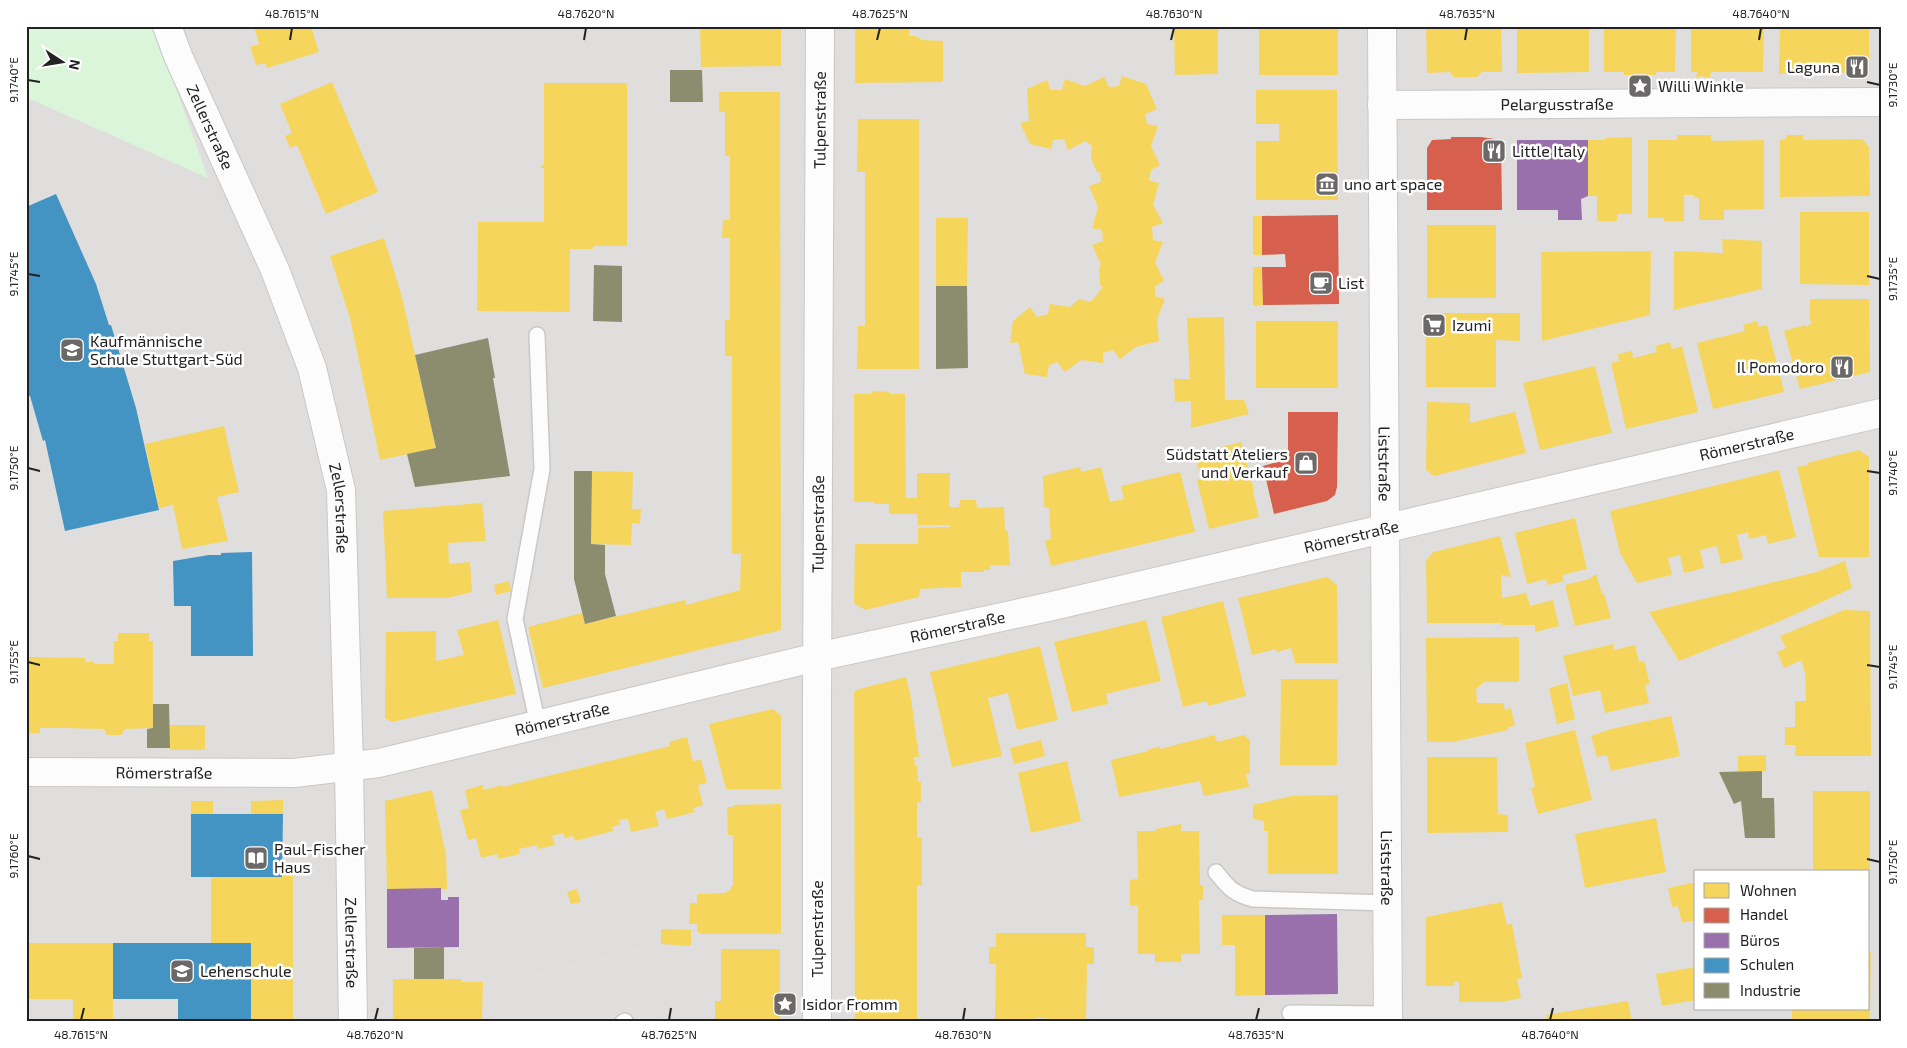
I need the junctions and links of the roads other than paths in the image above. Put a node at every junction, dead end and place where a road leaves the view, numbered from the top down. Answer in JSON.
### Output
{"nodes":[{"id":1,"x":167,"y":26,"type":"edge"},
{"id":2,"x":820,"y":26,"type":"edge"},
{"id":3,"x":1382,"y":26,"type":"edge"},
{"id":4,"x":1881,"y":102,"type":"edge"},
{"id":5,"x":1382,"y":105,"type":"junction"},
{"id":6,"x":537,"y":335,"type":"dead end"},
{"id":7,"x":1881,"y":413,"type":"edge"},
{"id":8,"x":1385,"y":529,"type":"junction"},
{"id":9,"x":817,"y":657,"type":"junction"},
{"id":10,"x":538,"y":725,"type":"junction"},
{"id":11,"x":349,"y":766,"type":"junction"},
{"id":12,"x":26,"y":772,"type":"edge"},
{"id":13,"x":1216,"y":872,"type":"dead end"},
{"id":14,"x":1388,"y":903,"type":"junction"},
{"id":15,"x":1290,"y":1013,"type":"dead end"},
{"id":16,"x":1388,"y":1018,"type":"edge"},
{"id":17,"x":353,"y":1022,"type":"edge"},
{"id":18,"x":817,"y":1022,"type":"edge"}],
"edges":[{"from":1,"to":11,"type":"street","name":"Zellerstraße"},
{"from":2,"to":9,"type":"street","name":"Tulpenstraße"},
{"from":3,"to":5,"type":"street","name":"Liststraße"},
{"from":4,"to":5,"type":"street","name":"Pelargusstraße"},
{"from":5,"to":8,"type":"street","name":"Liststraße"},
{"from":6,"to":10,"type":"lane"},
{"from":7,"to":8,"type":"street","name":"Römerstraße"},
{"from":8,"to":9,"type":"street","name":"Römerstraße"},
{"from":8,"to":14,"type":"street","name":"Liststraße"},
{"from":9,"to":10,"type":"street","name":"Römerstraße"},
{"from":9,"to":18,"type":"street","name":"Tulpenstraße"},
{"from":10,"to":11,"type":"street","name":"Römerstraße"},
{"from":11,"to":12,"type":"street","name":"Römerstraße"},
{"from":11,"to":17,"type":"street","name":"Zellerstraße"},
{"from":13,"to":14,"type":"lane"},
{"from":14,"to":16,"type":"street","name":"Liststraße"},
{"from":15,"to":16,"type":"lane"}]}
